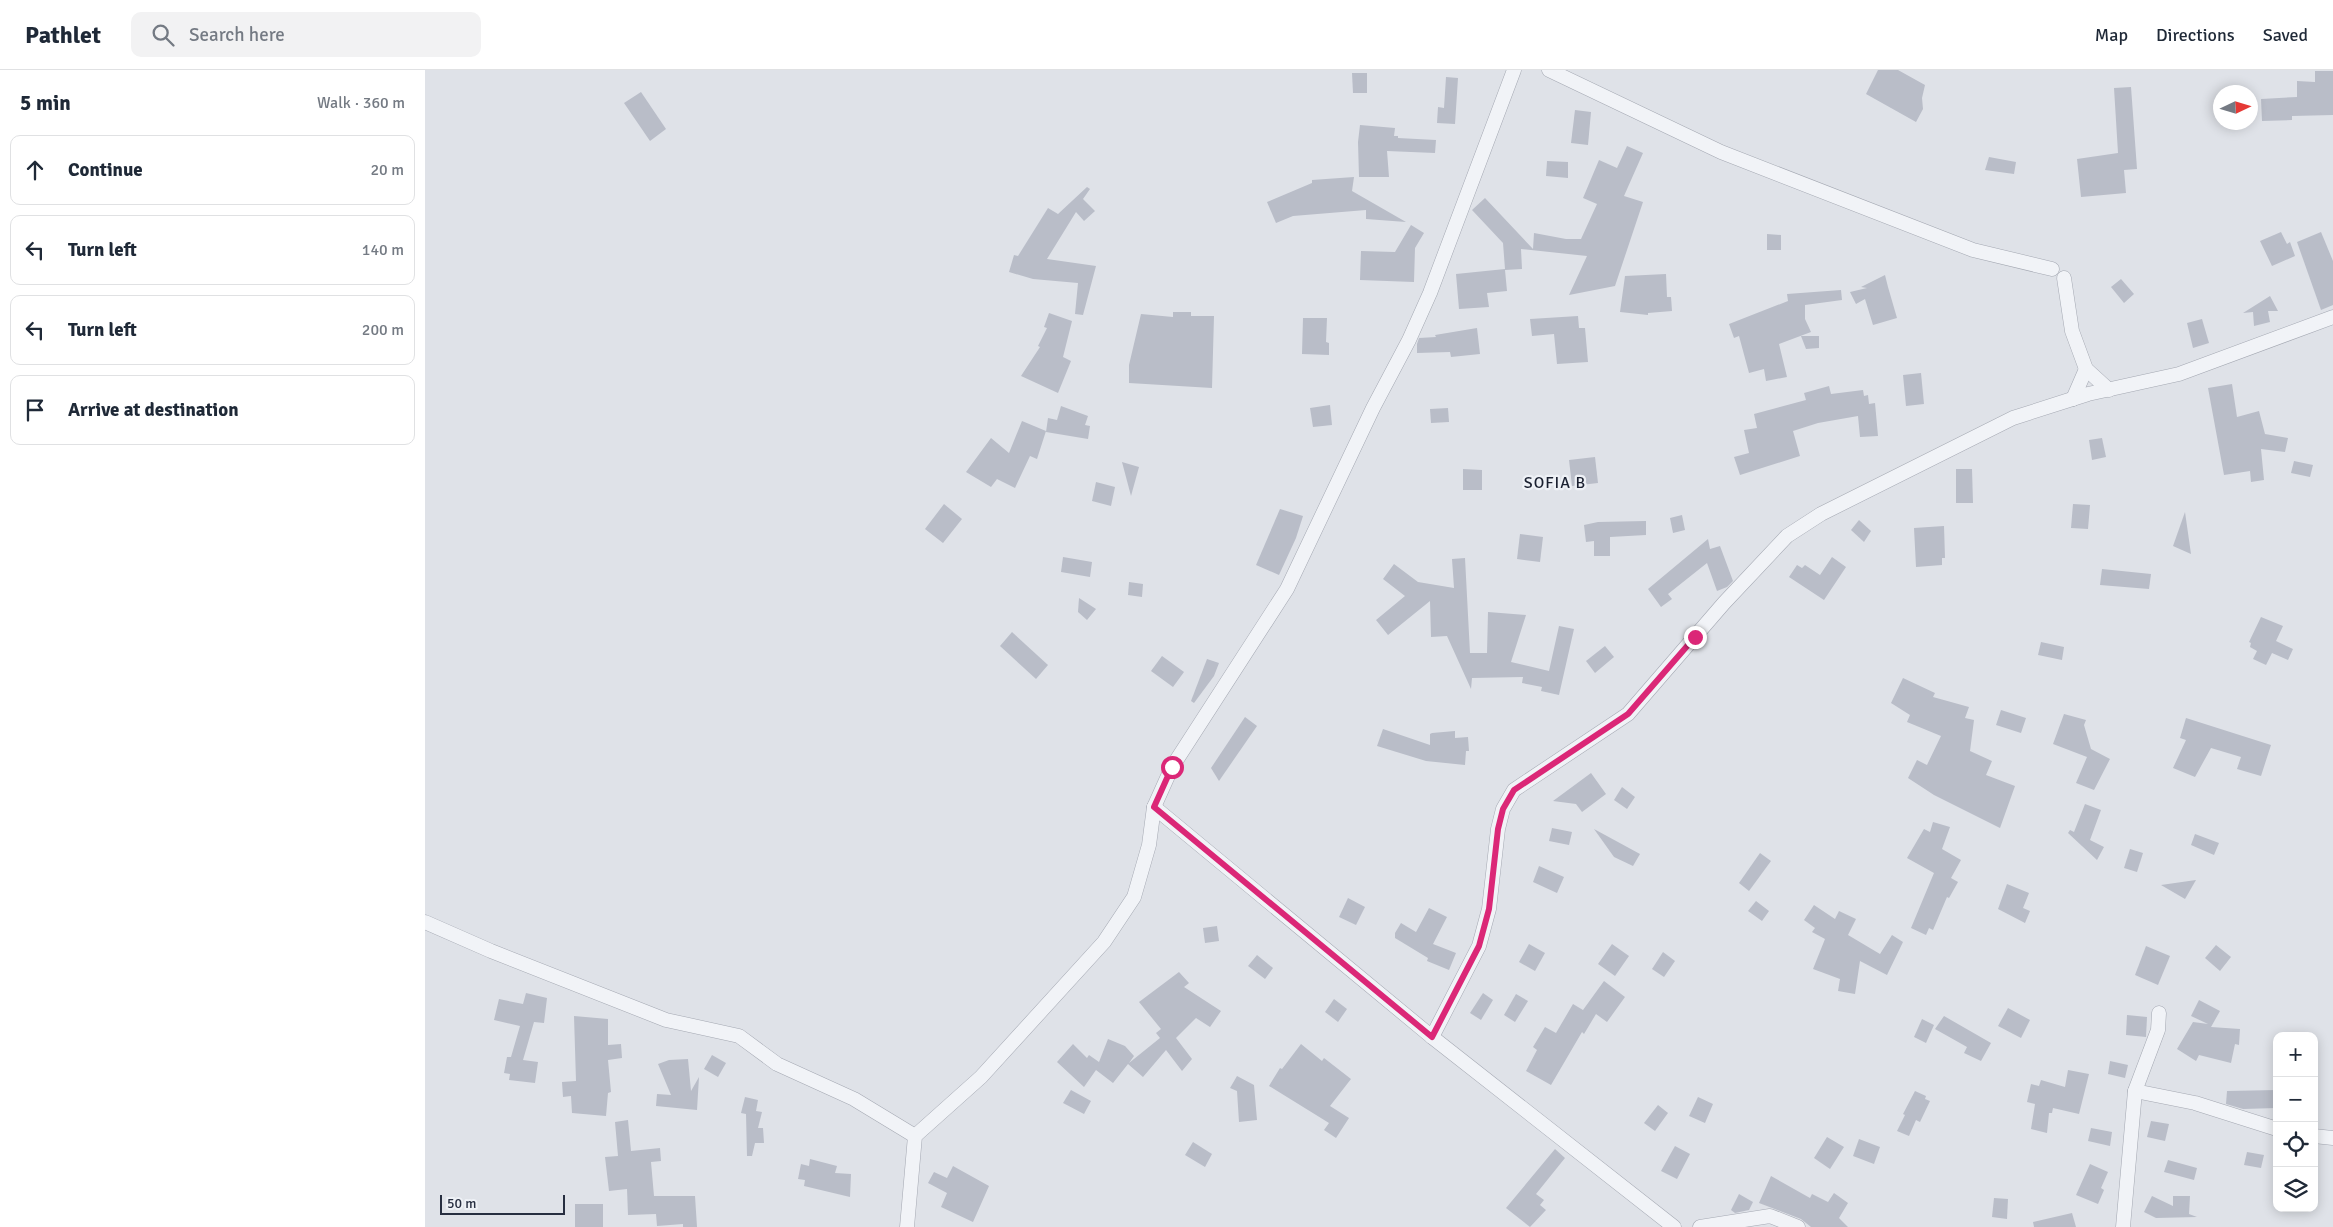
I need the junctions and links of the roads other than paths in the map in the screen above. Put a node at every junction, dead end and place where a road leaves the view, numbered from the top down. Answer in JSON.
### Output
{"nodes":[{"id":1,"x":1514,"y":70,"type":"edge"},
{"id":2,"x":1549,"y":70,"type":"edge"},
{"id":3,"x":2052,"y":269,"type":"dead end"},
{"id":4,"x":2064,"y":278,"type":"dead end"},
{"id":5,"x":2333,"y":317,"type":"edge"},
{"id":6,"x":2087,"y":369,"type":"junction"},
{"id":7,"x":2109,"y":390,"type":"junction"},
{"id":8,"x":2073,"y":399,"type":"junction"},
{"id":9,"x":1154,"y":807,"type":"junction"},
{"id":10,"x":425,"y":922,"type":"edge"},
{"id":11,"x":2159,"y":1012,"type":"dead end"},
{"id":12,"x":1432,"y":1037,"type":"junction"},
{"id":13,"x":2135,"y":1091,"type":"junction"},
{"id":14,"x":2273,"y":1128,"type":"edge"},
{"id":15,"x":915,"y":1136,"type":"junction"},
{"id":16,"x":2318,"y":1136,"type":"edge"},
{"id":17,"x":2333,"y":1138,"type":"edge"},
{"id":18,"x":907,"y":1227,"type":"edge"},
{"id":19,"x":1674,"y":1227,"type":"edge"},
{"id":20,"x":1700,"y":1227,"type":"edge"},
{"id":21,"x":1798,"y":1227,"type":"edge"},
{"id":22,"x":2123,"y":1227,"type":"edge"}],
"edges":[{"from":1,"to":9,"type":"street"},
{"from":2,"to":3,"type":"street"},
{"from":4,"to":6,"type":"street"},
{"from":5,"to":7,"type":"street"},
{"from":6,"to":7,"type":"street"},
{"from":6,"to":8,"type":"street"},
{"from":7,"to":8,"type":"street"},
{"from":8,"to":12,"type":"street"},
{"from":9,"to":12,"type":"street"},
{"from":9,"to":15,"type":"street"},
{"from":10,"to":15,"type":"street"},
{"from":11,"to":13,"type":"street"},
{"from":12,"to":19,"type":"street"},
{"from":13,"to":14,"type":"street"},
{"from":13,"to":22,"type":"street"},
{"from":15,"to":18,"type":"street"},
{"from":16,"to":17,"type":"street"},
{"from":20,"to":21,"type":"street"}]}
